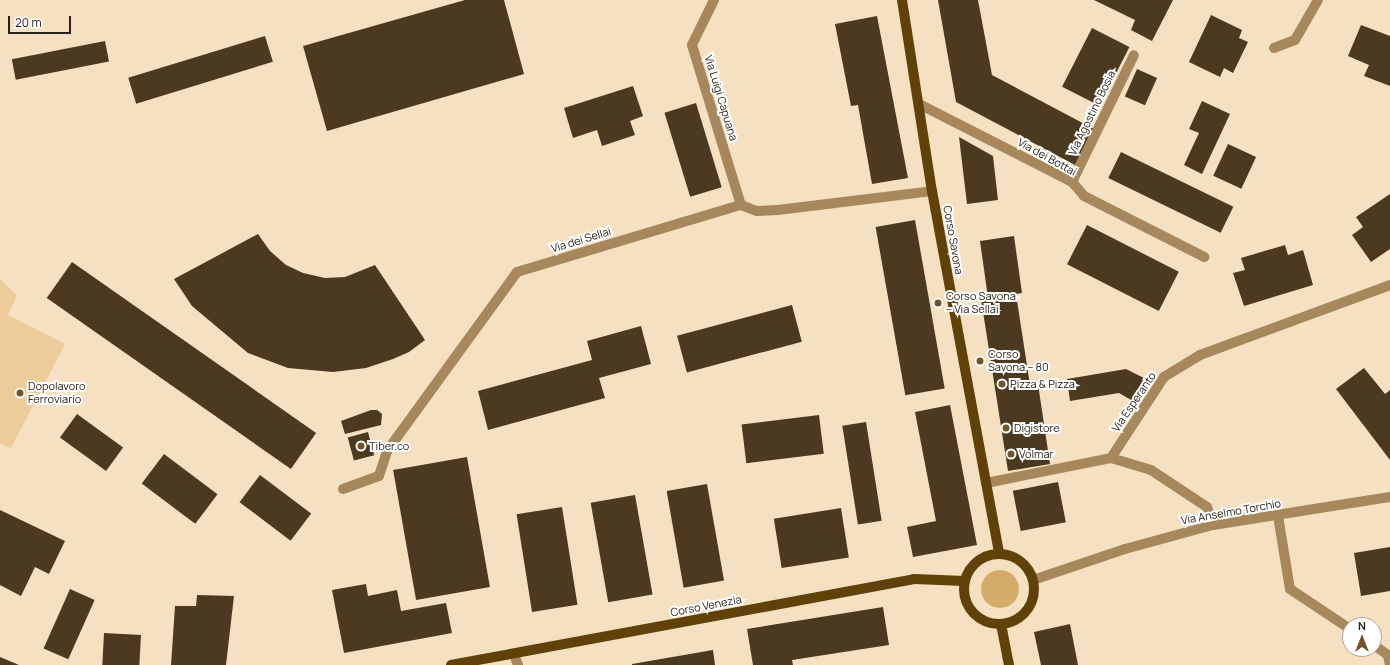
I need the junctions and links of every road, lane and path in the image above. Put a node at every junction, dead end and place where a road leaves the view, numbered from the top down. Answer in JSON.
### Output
{"nodes":[{"id":1,"x":714,"y":0,"type":"edge"},
{"id":2,"x":902,"y":0,"type":"edge"},
{"id":3,"x":1318,"y":0,"type":"edge"},
{"id":4,"x":1274,"y":48,"type":"dead end"},
{"id":5,"x":1134,"y":55,"type":"dead end"},
{"id":6,"x":919,"y":104,"type":"junction"},
{"id":7,"x":1072,"y":182,"type":"junction"},
{"id":8,"x":932,"y":191,"type":"junction"},
{"id":9,"x":741,"y":205,"type":"junction"},
{"id":10,"x":1204,"y":257,"type":"dead end"},
{"id":11,"x":1390,"y":285,"type":"edge"},
{"id":12,"x":1110,"y":458,"type":"junction"},
{"id":13,"x":986,"y":483,"type":"junction"},
{"id":14,"x":343,"y":489,"type":"dead end"},
{"id":15,"x":1390,"y":497,"type":"edge"},
{"id":16,"x":1278,"y":516,"type":"junction"},
{"id":17,"x":1213,"y":526,"type":"junction"},
{"id":18,"x":999,"y":554,"type":"junction"},
{"id":19,"x":1033,"y":580,"type":"junction"},
{"id":20,"x":965,"y":581,"type":"junction"},
{"id":21,"x":1002,"y":624,"type":"junction"},
{"id":22,"x":1342,"y":624,"type":"edge"},
{"id":23,"x":1382,"y":651,"type":"edge"},
{"id":24,"x":514,"y":655,"type":"junction"},
{"id":25,"x":451,"y":665,"type":"edge"},
{"id":26,"x":518,"y":665,"type":"edge"},
{"id":27,"x":1009,"y":665,"type":"edge"},
{"id":28,"x":1390,"y":665,"type":"edge"}],
"edges":[{"from":1,"to":9,"type":"street","name":"Via Luigi Capuana"},
{"from":2,"to":6,"type":"main road","name":"Corso Savona"},
{"from":3,"to":4,"type":"street"},
{"from":5,"to":7,"type":"street","name":"Via Agostino Bosia"},
{"from":6,"to":7,"type":"street","name":"Via dei Bottai"},
{"from":6,"to":8,"type":"main road","name":"Corso Savona"},
{"from":7,"to":10,"type":"street","name":"Via dei Bottai"},
{"from":8,"to":9,"type":"street"},
{"from":8,"to":13,"type":"main road","name":"Corso Savona"},
{"from":9,"to":14,"type":"street","name":"Via dei Sellai"},
{"from":11,"to":12,"type":"street","name":"Via Esperanto"},
{"from":12,"to":13,"type":"street"},
{"from":12,"to":17,"type":"street"},
{"from":13,"to":18,"type":"main road","name":"Corso Savona"},
{"from":15,"to":16,"type":"street","name":"Via Anselmo Torchio"},
{"from":16,"to":17,"type":"street","name":"Via Anselmo Torchio"},
{"from":16,"to":22,"type":"street"},
{"from":17,"to":19,"type":"street","name":"Via Anselmo Torchio"},
{"from":18,"to":19,"type":"main road"},
{"from":18,"to":20,"type":"main road"},
{"from":19,"to":21,"type":"main road"},
{"from":20,"to":21,"type":"main road"},
{"from":20,"to":24,"type":"main road","name":"Corso Venezia"},
{"from":21,"to":27,"type":"main road"},
{"from":23,"to":28,"type":"street"},
{"from":24,"to":25,"type":"main road","name":"Corso Venezia"},
{"from":24,"to":26,"type":"street"}]}
